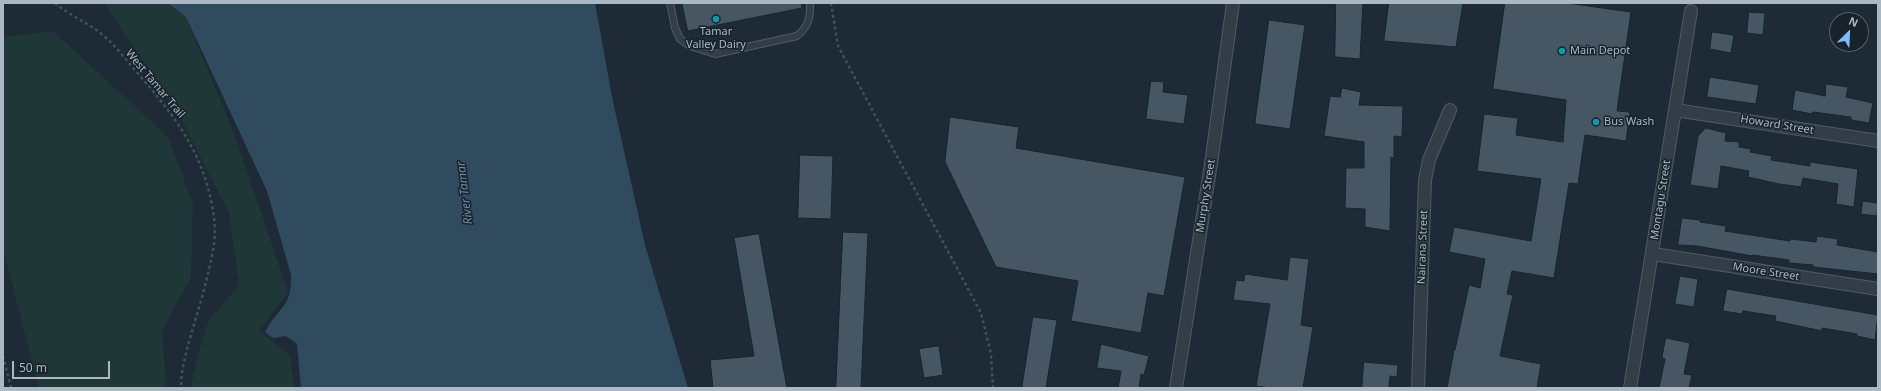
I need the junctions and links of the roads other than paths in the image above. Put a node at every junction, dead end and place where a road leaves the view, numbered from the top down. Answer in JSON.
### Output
{"nodes":[{"id":1,"x":670,"y":3,"type":"edge"},
{"id":2,"x":810,"y":3,"type":"edge"},
{"id":3,"x":1233,"y":3,"type":"edge"},
{"id":4,"x":1691,"y":11,"type":"dead end"},
{"id":5,"x":1450,"y":110,"type":"dead end"},
{"id":6,"x":1675,"y":110,"type":"junction"},
{"id":7,"x":1878,"y":141,"type":"edge"},
{"id":8,"x":1653,"y":254,"type":"junction"},
{"id":9,"x":1878,"y":289,"type":"edge"},
{"id":10,"x":1176,"y":388,"type":"edge"},
{"id":11,"x":1418,"y":388,"type":"edge"},
{"id":12,"x":1630,"y":388,"type":"edge"}],
"edges":[{"from":1,"to":2,"type":"lane"},
{"from":3,"to":10,"type":"street","name":"Murphy Street"},
{"from":4,"to":6,"type":"street","name":"Montagu Street"},
{"from":5,"to":11,"type":"street","name":"Nairana Street"},
{"from":6,"to":7,"type":"street","name":"Howard Street"},
{"from":6,"to":8,"type":"street","name":"Montagu Street"},
{"from":8,"to":9,"type":"street","name":"Moore Street"},
{"from":8,"to":12,"type":"street","name":"Montagu Street"}]}
